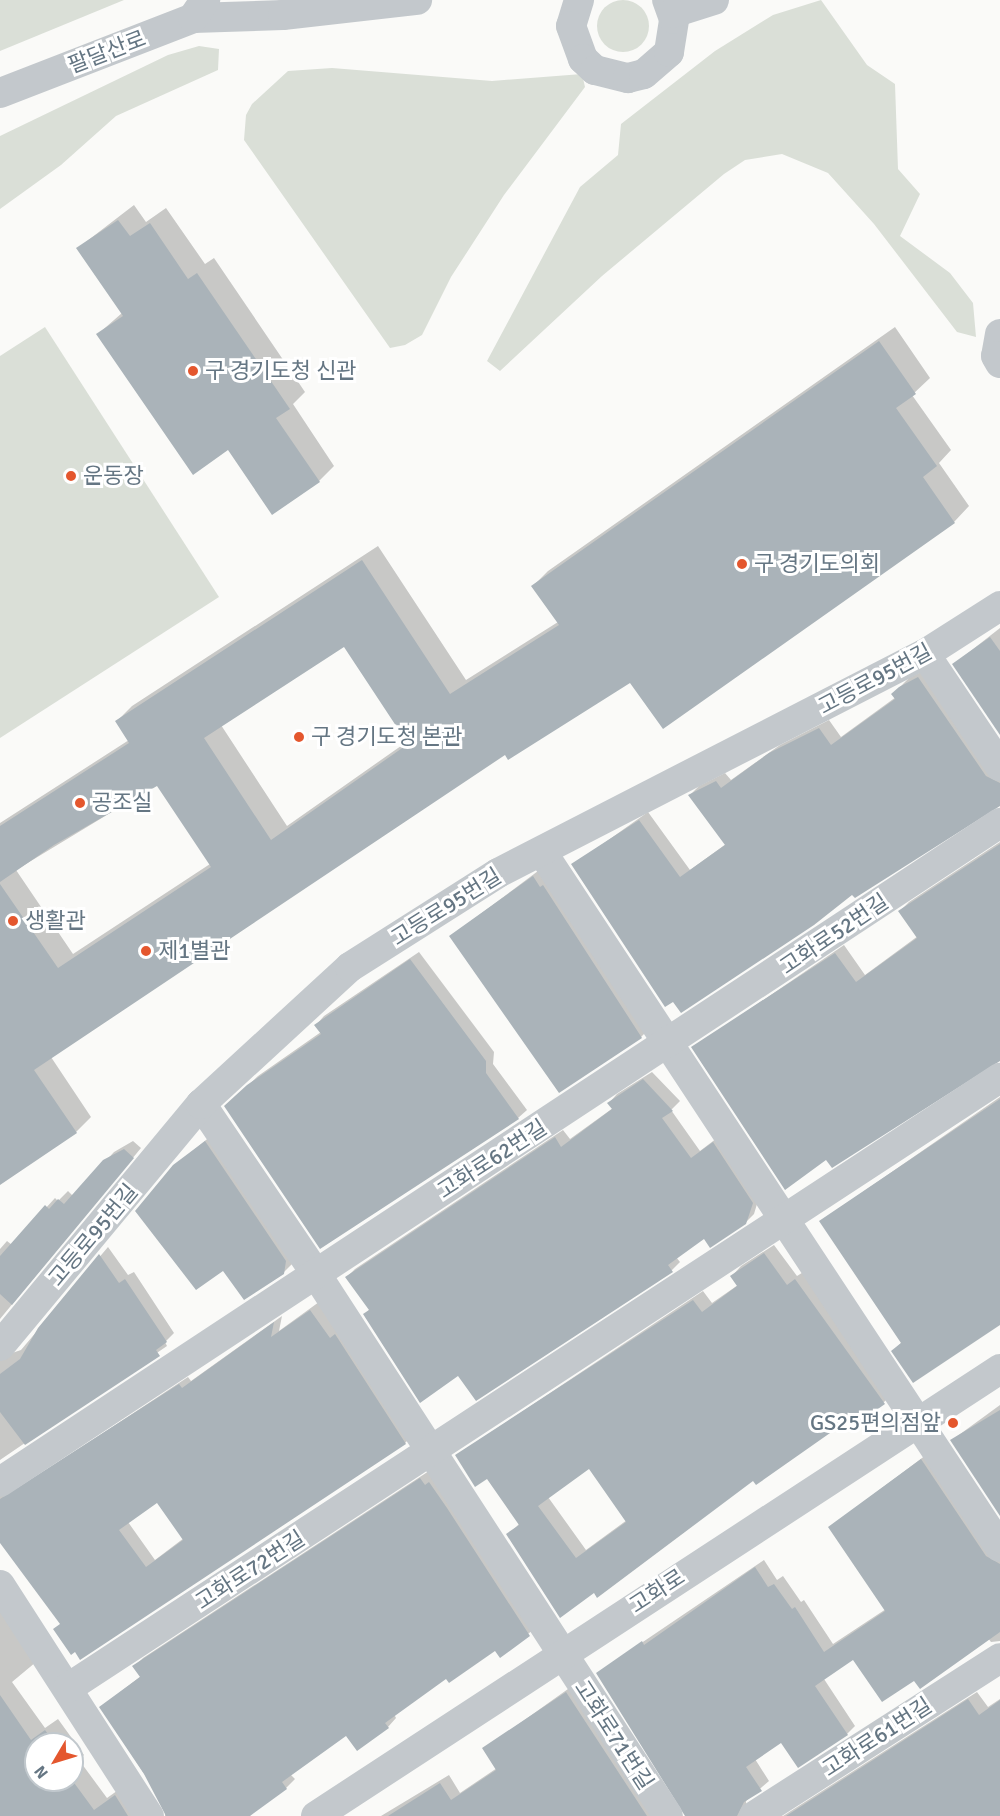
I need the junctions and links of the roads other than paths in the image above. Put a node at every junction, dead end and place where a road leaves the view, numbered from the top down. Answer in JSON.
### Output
{"nodes":[{"id":1,"x":417,"y":0,"type":"edge"},
{"id":2,"x":577,"y":0,"type":"edge"},
{"id":3,"x":714,"y":0,"type":"edge"},
{"id":4,"x":670,"y":7,"type":"edge"},
{"id":5,"x":199,"y":9,"type":"edge"},
{"id":6,"x":0,"y":93,"type":"edge"},
{"id":7,"x":1000,"y":334,"type":"edge"},
{"id":8,"x":1000,"y":363,"type":"edge"},
{"id":9,"x":1000,"y":606,"type":"edge"},
{"id":10,"x":925,"y":654,"type":"junction"},
{"id":11,"x":1000,"y":766,"type":"edge"},
{"id":12,"x":1000,"y":824,"type":"edge"},
{"id":13,"x":542,"y":852,"type":"junction"},
{"id":14,"x":667,"y":1044,"type":"junction"},
{"id":15,"x":1000,"y":1078,"type":"edge"},
{"id":16,"x":201,"y":1104,"type":"junction"},
{"id":17,"x":782,"y":1221,"type":"junction"},
{"id":18,"x":316,"y":1274,"type":"junction"},
{"id":19,"x":0,"y":1346,"type":"edge"},
{"id":20,"x":1000,"y":1369,"type":"edge"},
{"id":21,"x":915,"y":1424,"type":"junction"},
{"id":22,"x":432,"y":1451,"type":"junction"},
{"id":23,"x":0,"y":1482,"type":"edge"},
{"id":24,"x":1000,"y":1546,"type":"edge"},
{"id":25,"x":0,"y":1585,"type":"edge"},
{"id":26,"x":561,"y":1654,"type":"junction"},
{"id":27,"x":1000,"y":1658,"type":"edge"},
{"id":28,"x":68,"y":1688,"type":"junction"},
{"id":29,"x":149,"y":1816,"type":"edge"},
{"id":30,"x":316,"y":1816,"type":"edge"},
{"id":31,"x":668,"y":1816,"type":"edge"},
{"id":32,"x":754,"y":1816,"type":"edge"}],
"edges":[{"from":1,"to":5,"type":"street","name":"팔달산로"},
{"from":2,"to":4,"type":"street"},
{"from":3,"to":4,"type":"street"},
{"from":5,"to":6,"type":"street","name":"팔달산로"},
{"from":7,"to":8,"type":"street"},
{"from":9,"to":10,"type":"street","name":"고등로95번길"},
{"from":10,"to":11,"type":"street"},
{"from":10,"to":13,"type":"street","name":"고등로95번길"},
{"from":12,"to":14,"type":"street","name":"고화로52번길"},
{"from":13,"to":14,"type":"street"},
{"from":13,"to":16,"type":"street","name":"고등로95번길"},
{"from":14,"to":17,"type":"street"},
{"from":14,"to":18,"type":"street","name":"고화로62번길"},
{"from":15,"to":17,"type":"street"},
{"from":16,"to":18,"type":"street"},
{"from":16,"to":19,"type":"street","name":"고등로95번길"},
{"from":17,"to":21,"type":"street"},
{"from":17,"to":22,"type":"street"},
{"from":18,"to":22,"type":"street"},
{"from":18,"to":23,"type":"street"},
{"from":20,"to":21,"type":"street","name":"고화로"},
{"from":21,"to":24,"type":"street"},
{"from":21,"to":26,"type":"street","name":"고화로"},
{"from":22,"to":26,"type":"street"},
{"from":22,"to":28,"type":"street","name":"고화로72번길"},
{"from":25,"to":28,"type":"street"},
{"from":26,"to":30,"type":"street","name":"고화로"},
{"from":26,"to":31,"type":"street","name":"고화로71번길"},
{"from":27,"to":32,"type":"street","name":"고화로61번길"},
{"from":28,"to":29,"type":"street"}]}
